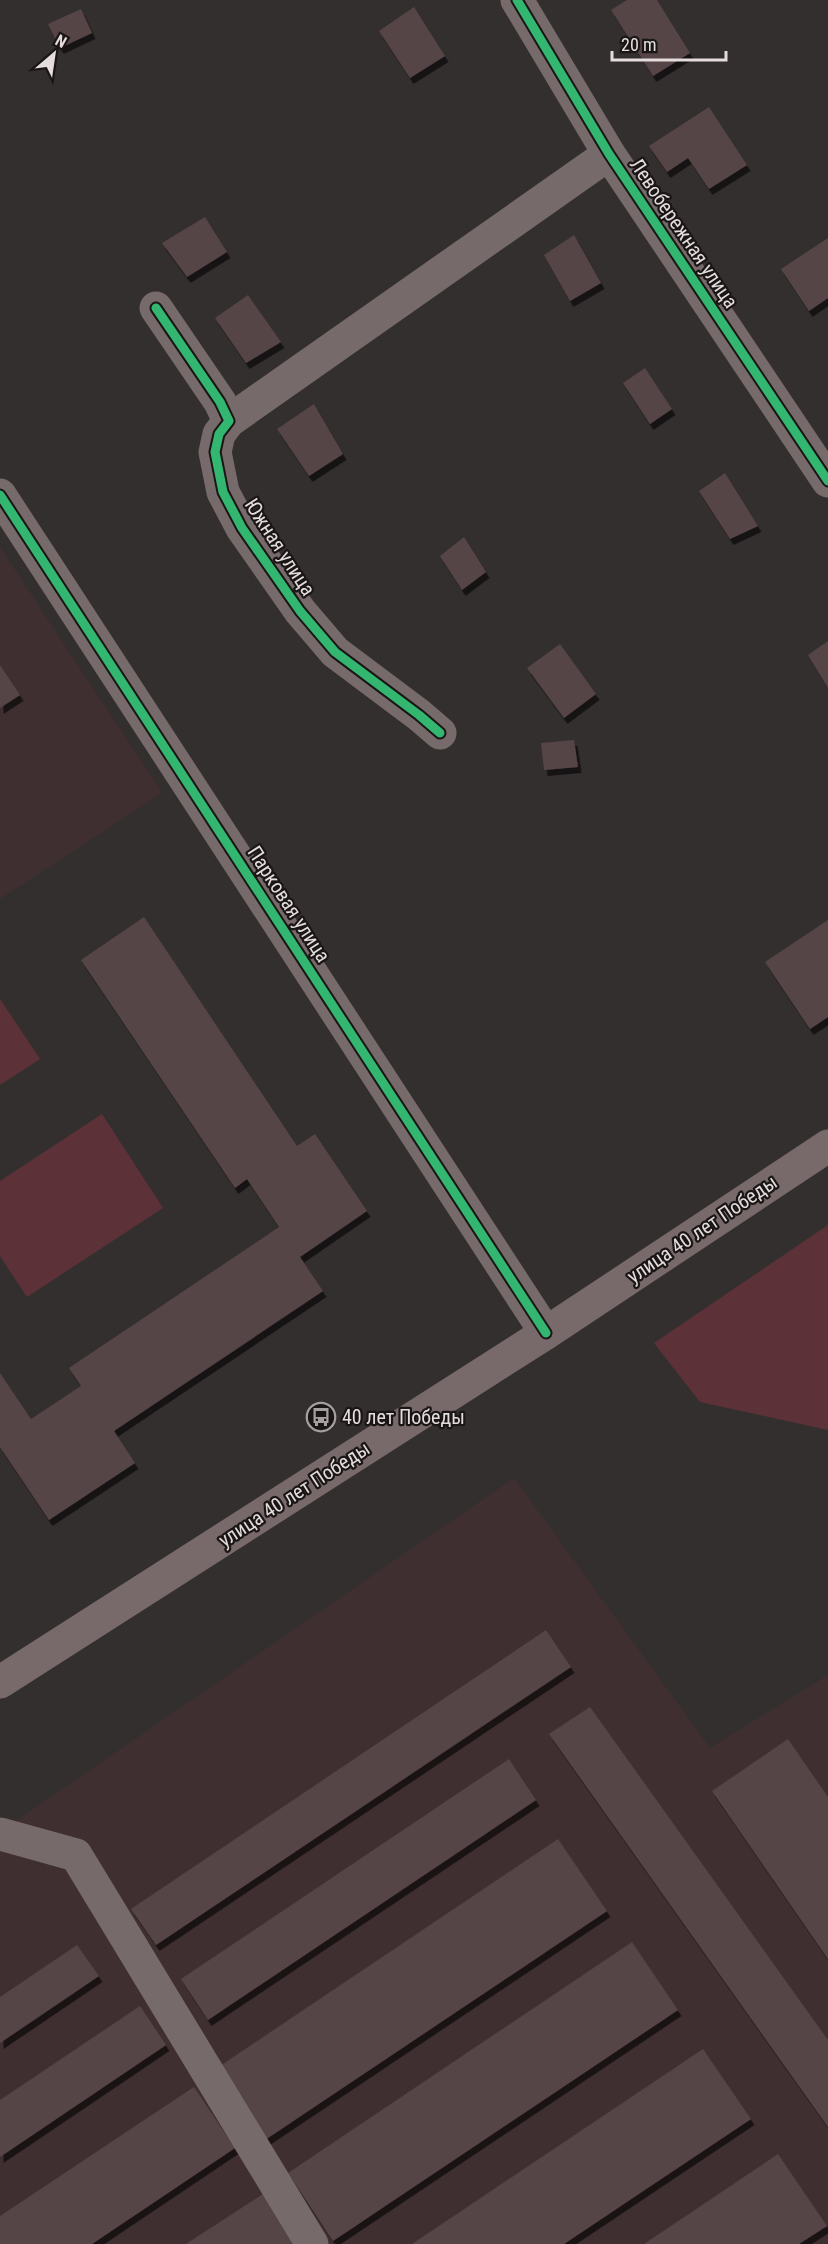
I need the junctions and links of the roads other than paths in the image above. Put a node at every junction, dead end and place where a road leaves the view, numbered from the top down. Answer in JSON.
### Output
{"nodes":[{"id":1,"x":517,"y":0,"type":"edge"},
{"id":2,"x":609,"y":154,"type":"junction"},
{"id":3,"x":156,"y":308,"type":"dead end"},
{"id":4,"x":229,"y":421,"type":"junction"},
{"id":5,"x":828,"y":481,"type":"edge"},
{"id":6,"x":0,"y":495,"type":"edge"},
{"id":7,"x":440,"y":733,"type":"dead end"},
{"id":8,"x":828,"y":1146,"type":"edge"},
{"id":9,"x":546,"y":1333,"type":"junction"},
{"id":10,"x":0,"y":1682,"type":"edge"},
{"id":11,"x":0,"y":1834,"type":"edge"},
{"id":12,"x":312,"y":2244,"type":"edge"}],
"edges":[{"from":1,"to":2,"type":"street","name":"Левобережная улица"},
{"from":2,"to":4,"type":"street"},
{"from":2,"to":5,"type":"street","name":"Левобережная улица"},
{"from":3,"to":4,"type":"street"},
{"from":4,"to":7,"type":"street","name":"Южная улица"},
{"from":6,"to":9,"type":"street","name":"Парковая улица"},
{"from":8,"to":9,"type":"main road","name":"улица 40 лет Победы"},
{"from":9,"to":10,"type":"main road","name":"улица 40 лет Победы"},
{"from":11,"to":12,"type":"street"}]}
